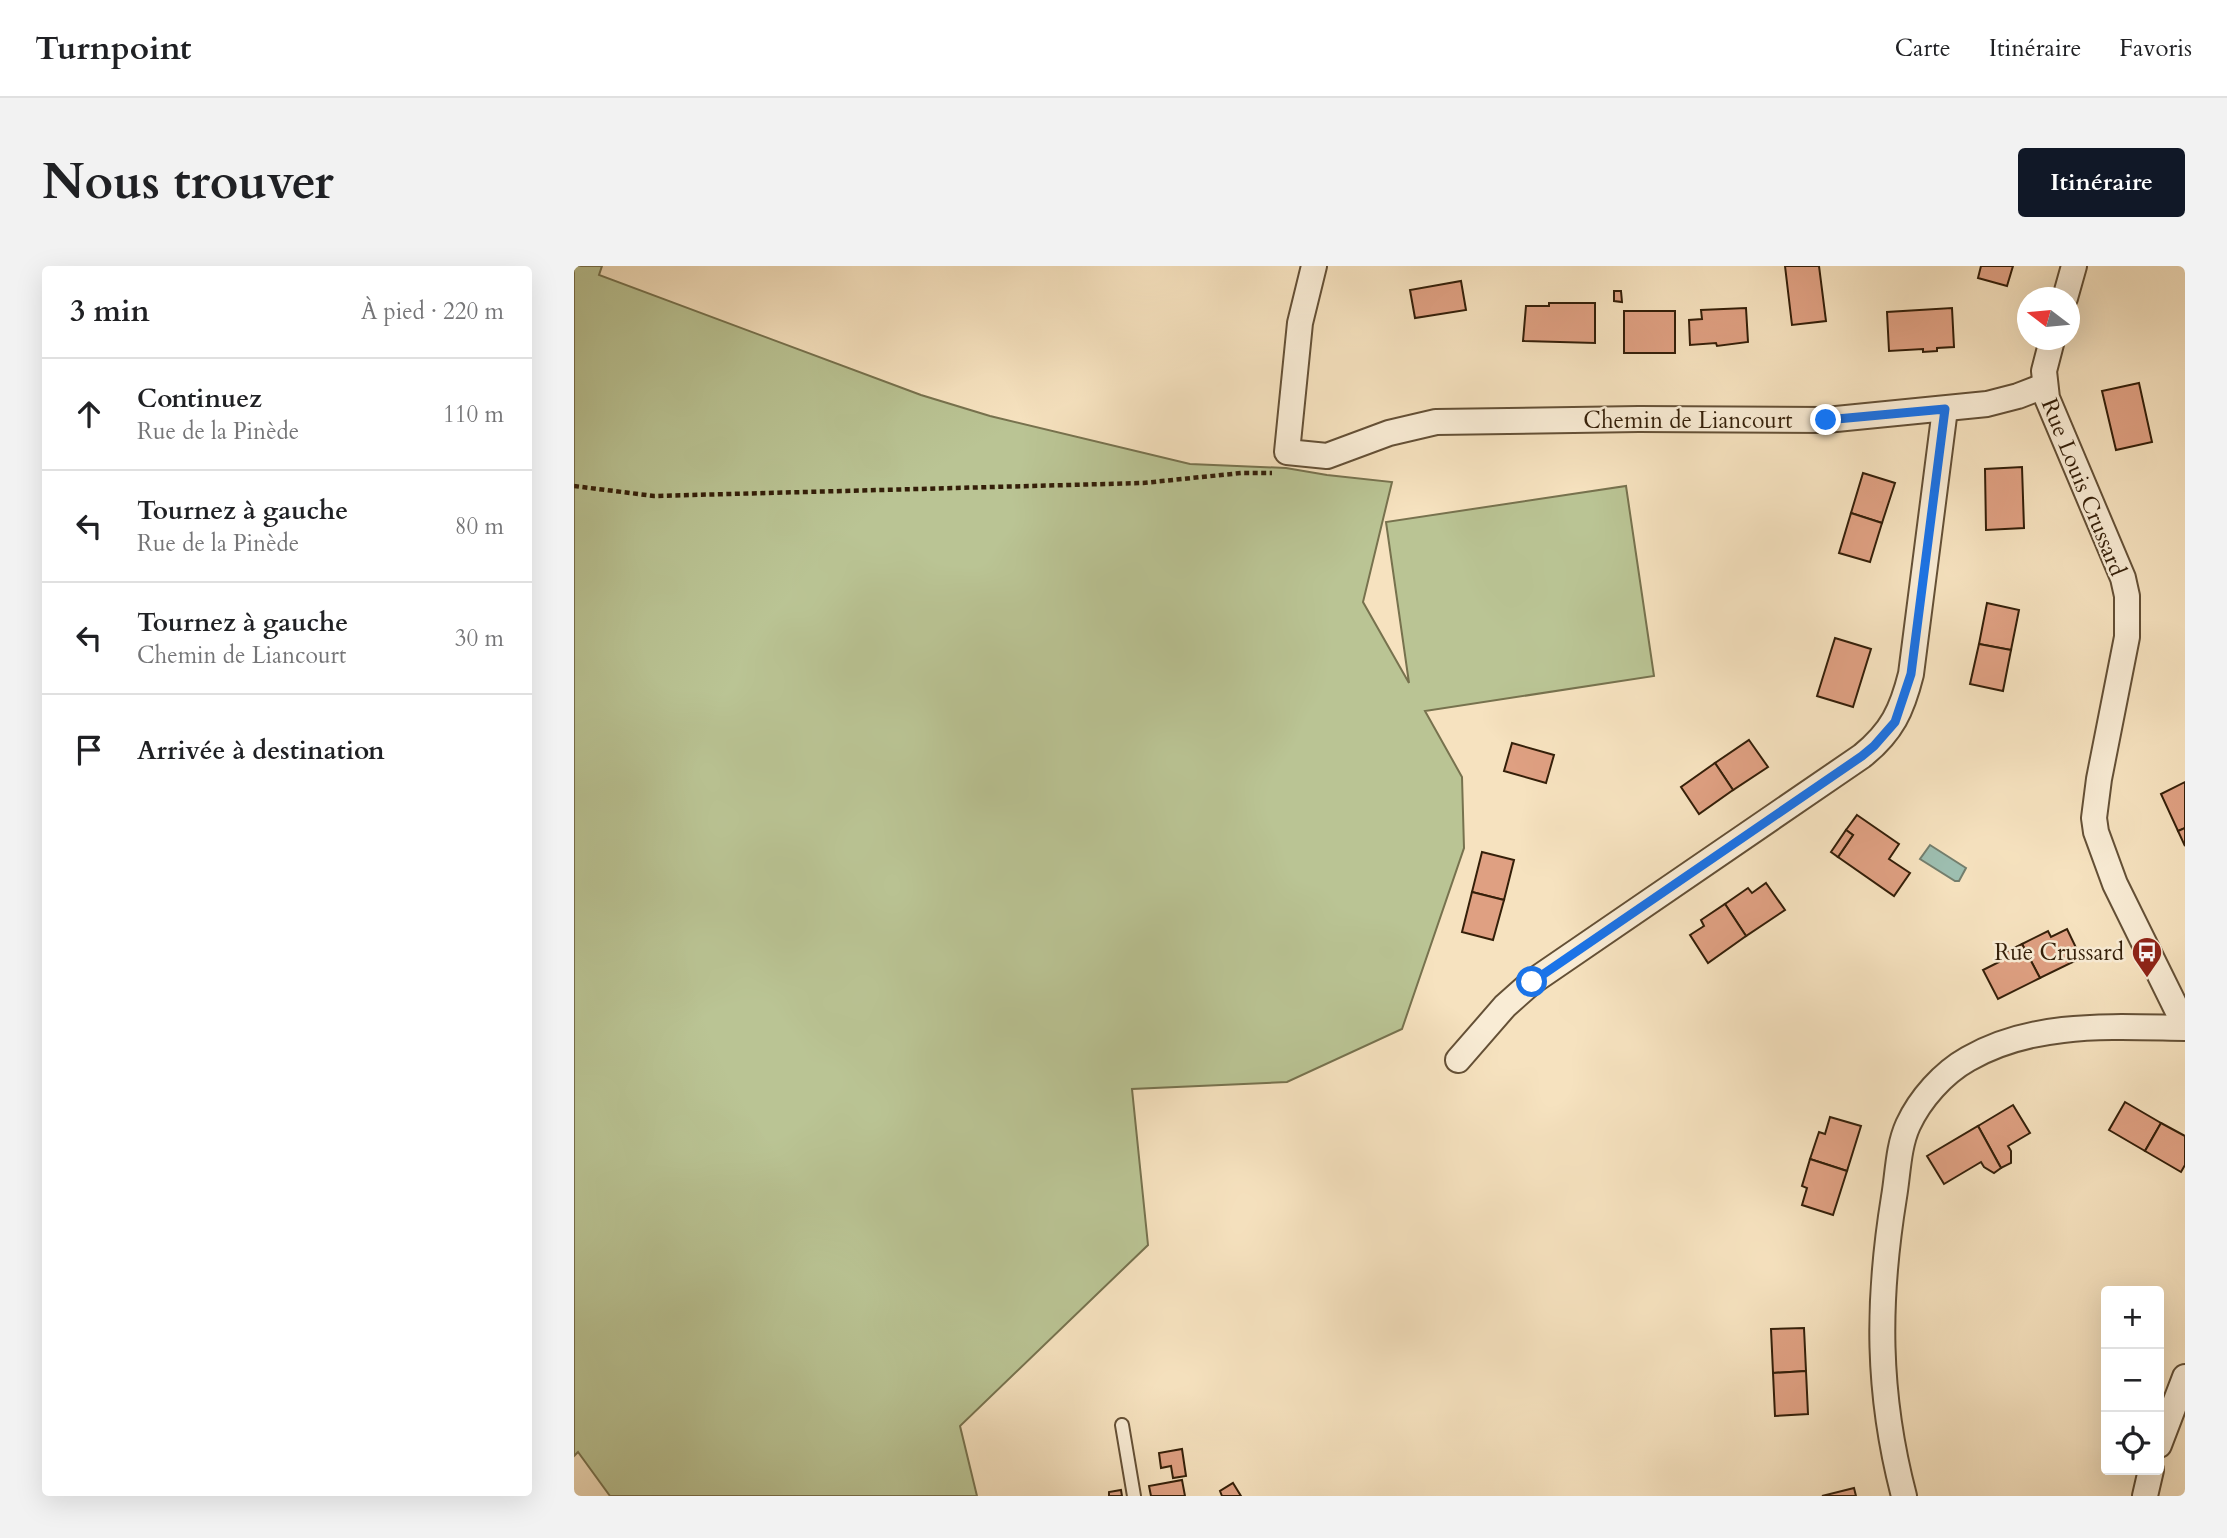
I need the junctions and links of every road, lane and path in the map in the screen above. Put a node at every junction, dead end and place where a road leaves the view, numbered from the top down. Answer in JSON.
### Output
{"nodes":[{"id":1,"x":1314,"y":266,"type":"edge"},
{"id":2,"x":2074,"y":266,"type":"edge"},
{"id":3,"x":2067,"y":287,"type":"edge"},
{"id":4,"x":2049,"y":350,"type":"edge"},
{"id":5,"x":2044,"y":386,"type":"junction"},
{"id":6,"x":1945,"y":409,"type":"junction"},
{"id":7,"x":1287,"y":453,"type":"junction"},
{"id":8,"x":574,"y":486,"type":"edge"},
{"id":9,"x":2185,"y":1027,"type":"edge"},
{"id":10,"x":1458,"y":1059,"type":"dead end"},
{"id":11,"x":2185,"y":1377,"type":"edge"},
{"id":12,"x":1122,"y":1425,"type":"dead end"},
{"id":13,"x":2164,"y":1432,"type":"edge"},
{"id":14,"x":2150,"y":1475,"type":"edge"},
{"id":15,"x":1134,"y":1496,"type":"edge"},
{"id":16,"x":1904,"y":1496,"type":"edge"},
{"id":17,"x":2145,"y":1496,"type":"edge"}],
"edges":[{"from":1,"to":7,"type":"street"},
{"from":2,"to":3,"type":"street"},
{"from":4,"to":5,"type":"street"},
{"from":5,"to":6,"type":"street","name":"Chemin de Liancourt"},
{"from":5,"to":9,"type":"street","name":"Rue Louis Crussard"},
{"from":6,"to":7,"type":"street","name":"Chemin de Liancourt"},
{"from":6,"to":10,"type":"street"},
{"from":7,"to":8,"type":"path"},
{"from":9,"to":16,"type":"street"},
{"from":11,"to":13,"type":"street"},
{"from":12,"to":15,"type":"lane"},
{"from":14,"to":17,"type":"street"}]}
